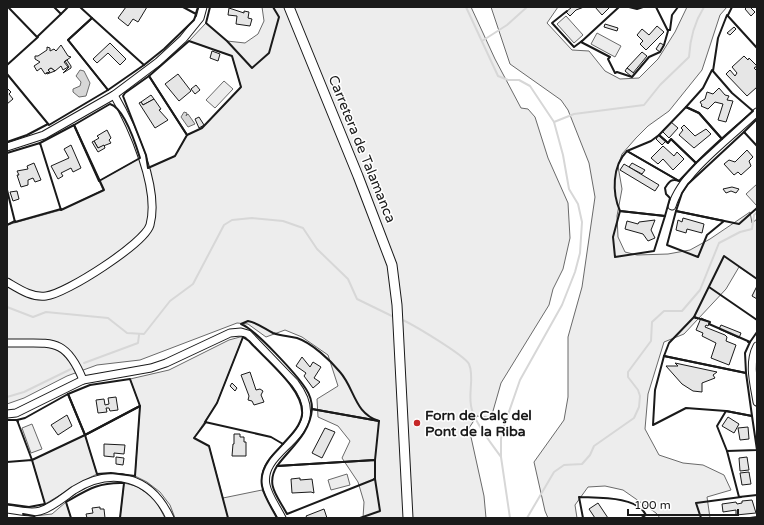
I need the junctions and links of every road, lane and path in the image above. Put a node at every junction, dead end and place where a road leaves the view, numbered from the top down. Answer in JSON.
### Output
{"nodes":[{"id":1,"x":203,"y":7,"type":"edge"},
{"id":2,"x":289,"y":7,"type":"edge"},
{"id":3,"x":114,"y":95,"type":"junction"},
{"id":4,"x":757,"y":112,"type":"edge"},
{"id":5,"x":7,"y":147,"type":"edge"},
{"id":6,"x":672,"y":206,"type":"dead end"},
{"id":7,"x":7,"y":282,"type":"edge"},
{"id":8,"x":7,"y":343,"type":"edge"},
{"id":9,"x":756,"y":351,"type":"edge"},
{"id":10,"x":83,"y":380,"type":"junction"},
{"id":11,"x":757,"y":402,"type":"edge"},
{"id":12,"x":7,"y":414,"type":"edge"},
{"id":13,"x":7,"y":509,"type":"edge"},
{"id":14,"x":170,"y":518,"type":"edge"},
{"id":15,"x":282,"y":518,"type":"edge"},
{"id":16,"x":408,"y":518,"type":"edge"}],
"edges":[{"from":1,"to":3,"type":"street"},
{"from":2,"to":16,"type":"street","name":"Carretera de Talamanca"},
{"from":3,"to":5,"type":"street"},
{"from":3,"to":7,"type":"street"},
{"from":4,"to":6,"type":"street"},
{"from":8,"to":10,"type":"street"},
{"from":9,"to":11,"type":"street"},
{"from":10,"to":12,"type":"street"},
{"from":10,"to":15,"type":"street"},
{"from":13,"to":14,"type":"street"}]}
